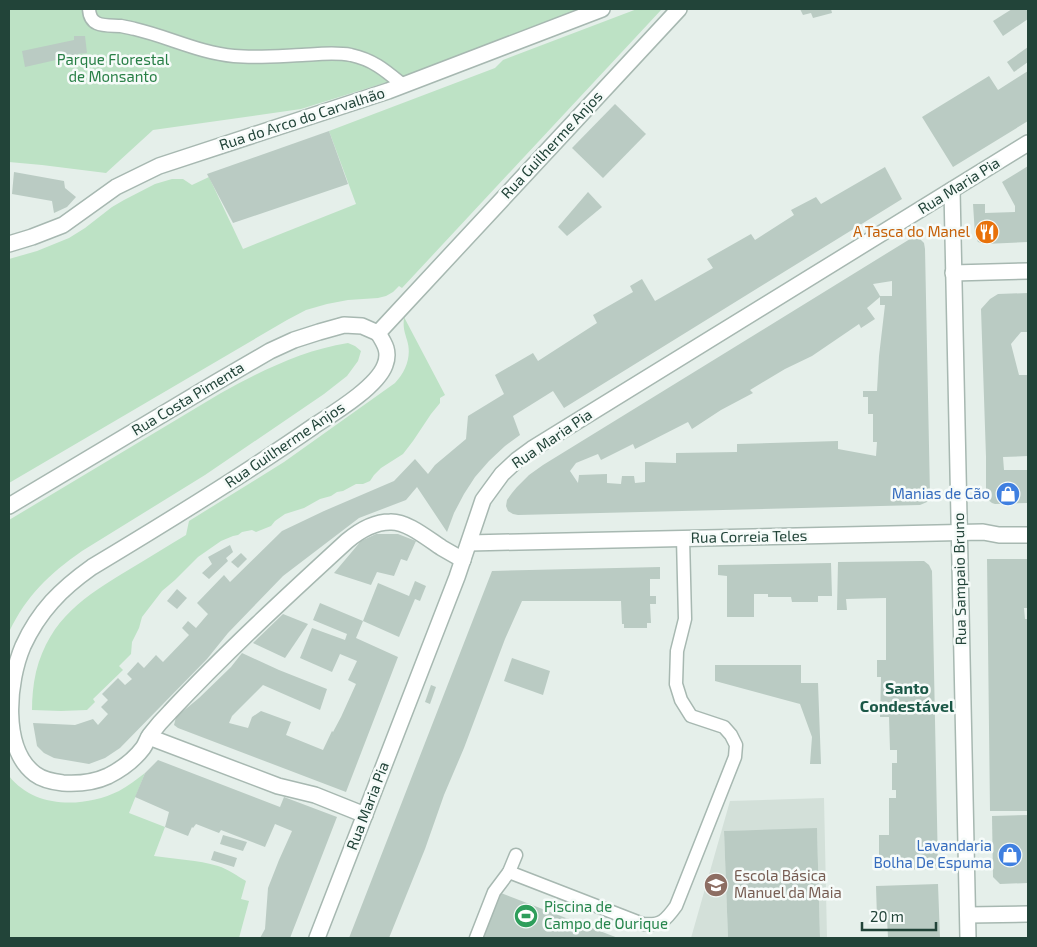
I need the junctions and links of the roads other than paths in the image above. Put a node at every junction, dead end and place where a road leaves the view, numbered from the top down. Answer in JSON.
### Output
{"nodes":[{"id":1,"x":89,"y":9,"type":"edge"},
{"id":2,"x":602,"y":9,"type":"edge"},
{"id":3,"x":679,"y":9,"type":"edge"},
{"id":4,"x":403,"y":85,"type":"junction"},
{"id":5,"x":1028,"y":143,"type":"edge"},
{"id":6,"x":952,"y":190,"type":"junction"},
{"id":7,"x":9,"y":244,"type":"edge"},
{"id":8,"x":1028,"y":271,"type":"edge"},
{"id":9,"x":954,"y":273,"type":"junction"},
{"id":10,"x":378,"y":333,"type":"junction"},
{"id":11,"x":9,"y":506,"type":"edge"},
{"id":12,"x":959,"y":532,"type":"junction"},
{"id":13,"x":1028,"y":535,"type":"edge"},
{"id":14,"x":683,"y":538,"type":"junction"},
{"id":15,"x":469,"y":543,"type":"junction"},
{"id":16,"x":462,"y":560,"type":"junction"},
{"id":17,"x":149,"y":736,"type":"junction"},
{"id":18,"x":365,"y":815,"type":"junction"},
{"id":19,"x":516,"y":855,"type":"dead end"},
{"id":20,"x":509,"y":872,"type":"junction"},
{"id":21,"x":1028,"y":914,"type":"edge"},
{"id":22,"x":968,"y":915,"type":"junction"},
{"id":23,"x":317,"y":938,"type":"edge"},
{"id":24,"x":476,"y":938,"type":"edge"},
{"id":25,"x":968,"y":938,"type":"edge"}],
"edges":[{"from":1,"to":4,"type":"lane"},
{"from":2,"to":4,"type":"street","name":"Rua do Arco do Carvalhão"},
{"from":3,"to":10,"type":"street","name":"Rua Guilherme Anjos"},
{"from":4,"to":7,"type":"street","name":"Rua do Arco do Carvalhão"},
{"from":5,"to":6,"type":"street","name":"Rua Maria Pia"},
{"from":6,"to":9,"type":"street","name":"Rua Sampaio Bruno"},
{"from":6,"to":15,"type":"street","name":"Rua Maria Pia"},
{"from":8,"to":9,"type":"street"},
{"from":9,"to":12,"type":"street","name":"Rua Sampaio Bruno"},
{"from":10,"to":11,"type":"street","name":"Rua Costa Pimenta"},
{"from":10,"to":17,"type":"street","name":"Rua Guilherme Anjos"},
{"from":12,"to":13,"type":"street","name":"Rua Correia Teles"},
{"from":12,"to":14,"type":"street","name":"Rua Correia Teles"},
{"from":12,"to":22,"type":"street","name":"Rua Sampaio Bruno"},
{"from":14,"to":15,"type":"street","name":"Rua Correia Teles"},
{"from":14,"to":20,"type":"lane"},
{"from":15,"to":16,"type":"street","name":"Rua Maria Pia"},
{"from":16,"to":17,"type":"street","name":"Rua Guilherme Anjos"},
{"from":16,"to":18,"type":"street","name":"Rua Maria Pia"},
{"from":17,"to":18,"type":"street"},
{"from":18,"to":23,"type":"street","name":"Rua Maria Pia"},
{"from":19,"to":20,"type":"lane"},
{"from":20,"to":24,"type":"lane"},
{"from":21,"to":22,"type":"street"},
{"from":22,"to":25,"type":"street","name":"Rua Sampaio Bruno"}]}
